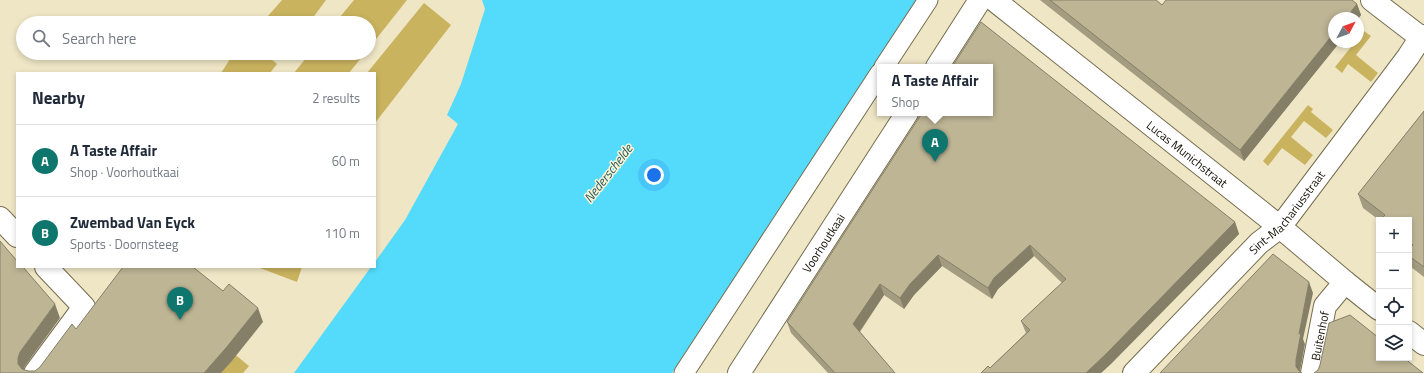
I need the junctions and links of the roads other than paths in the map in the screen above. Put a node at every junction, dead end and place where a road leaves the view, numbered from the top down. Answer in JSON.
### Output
{"nodes":[{"id":1,"x":928,"y":0,"type":"edge"},
{"id":2,"x":980,"y":0,"type":"edge"},
{"id":3,"x":994,"y":0,"type":"edge"},
{"id":4,"x":1372,"y":0,"type":"edge"},
{"id":5,"x":1423,"y":37,"type":"edge"},
{"id":6,"x":886,"y":64,"type":"edge"},
{"id":7,"x":939,"y":64,"type":"edge"},
{"id":8,"x":877,"y":78,"type":"edge"},
{"id":9,"x":905,"y":116,"type":"edge"},
{"id":10,"x":0,"y":218,"type":"edge"},
{"id":11,"x":1280,"y":227,"type":"junction"},
{"id":12,"x":16,"y":235,"type":"edge"},
{"id":13,"x":47,"y":268,"type":"edge"},
{"id":14,"x":1345,"y":282,"type":"junction"},
{"id":15,"x":1376,"y":307,"type":"edge"},
{"id":16,"x":1412,"y":334,"type":"edge"},
{"id":17,"x":1424,"y":344,"type":"edge"},
{"id":18,"x":35,"y":373,"type":"edge"},
{"id":19,"x":684,"y":373,"type":"edge"},
{"id":20,"x":739,"y":373,"type":"edge"},
{"id":21,"x":1134,"y":373,"type":"edge"},
{"id":22,"x":1312,"y":373,"type":"edge"}],
"edges":[{"from":1,"to":6,"type":"lane"},
{"from":2,"to":7,"type":"street"},
{"from":3,"to":11,"type":"street","name":"Lucas Munichstraat"},
{"from":4,"to":5,"type":"street"},
{"from":5,"to":11,"type":"street","name":"Sint-Machariusstraat"},
{"from":8,"to":19,"type":"lane"},
{"from":9,"to":20,"type":"street","name":"Voorhoutkaai"},
{"from":10,"to":12,"type":"street"},
{"from":11,"to":14,"type":"street","name":"Lucas Munichstraat"},
{"from":11,"to":21,"type":"street","name":"Sint-Machariusstraat"},
{"from":13,"to":18,"type":"street"},
{"from":14,"to":15,"type":"street","name":"Lucas Munichstraat"},
{"from":14,"to":22,"type":"street","name":"Buitenhof"},
{"from":16,"to":17,"type":"street"}]}
